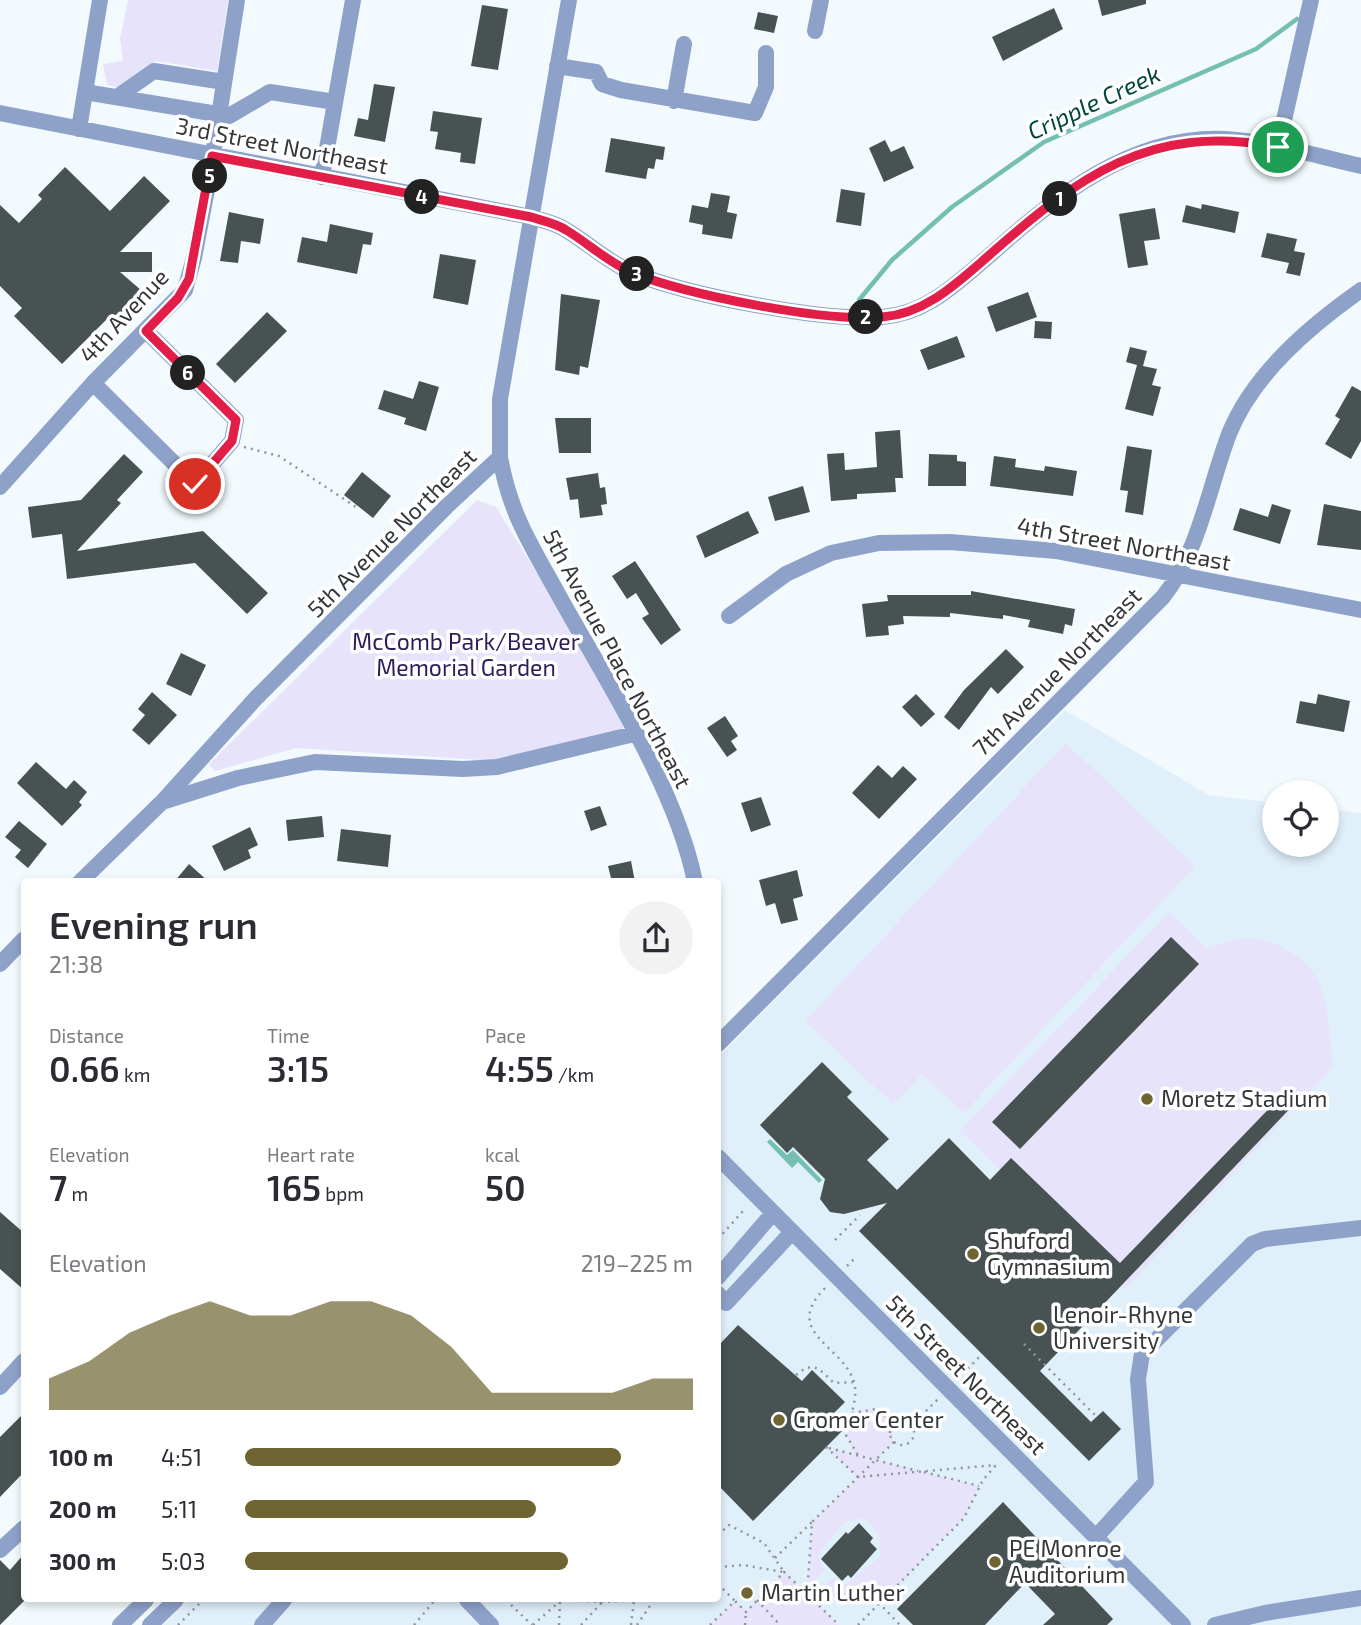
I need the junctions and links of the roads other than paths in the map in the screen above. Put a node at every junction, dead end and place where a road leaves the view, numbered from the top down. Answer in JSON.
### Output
{"nodes":[{"id":1,"x":100,"y":0,"type":"edge"},
{"id":2,"x":237,"y":0,"type":"edge"},
{"id":3,"x":353,"y":0,"type":"edge"},
{"id":4,"x":569,"y":0,"type":"edge"},
{"id":5,"x":821,"y":0,"type":"edge"},
{"id":6,"x":1311,"y":0,"type":"edge"},
{"id":7,"x":815,"y":31,"type":"dead end"},
{"id":8,"x":684,"y":44,"type":"dead end"},
{"id":9,"x":766,"y":53,"type":"dead end"},
{"id":10,"x":557,"y":66,"type":"junction"},
{"id":11,"x":224,"y":82,"type":"junction"},
{"id":12,"x":85,"y":92,"type":"junction"},
{"id":13,"x":117,"y":97,"type":"junction"},
{"id":14,"x":674,"y":101,"type":"junction"},
{"id":15,"x":335,"y":102,"type":"junction"},
{"id":16,"x":0,"y":113,"type":"edge"},
{"id":17,"x":219,"y":115,"type":"junction"},
{"id":18,"x":79,"y":129,"type":"junction"},
{"id":19,"x":1278,"y":147,"type":"junction"},
{"id":20,"x":212,"y":156,"type":"junction"},
{"id":21,"x":1361,"y":166,"type":"edge"},
{"id":22,"x":322,"y":177,"type":"junction"},
{"id":23,"x":531,"y":217,"type":"junction"},
{"id":24,"x":1361,"y":290,"type":"edge"},
{"id":25,"x":146,"y":331,"type":"junction"},
{"id":26,"x":93,"y":383,"type":"junction"},
{"id":27,"x":500,"y":457,"type":"junction"},
{"id":28,"x":5,"y":482,"type":"edge"},
{"id":29,"x":1178,"y":576,"type":"junction"},
{"id":30,"x":1361,"y":610,"type":"edge"},
{"id":31,"x":729,"y":616,"type":"dead end"},
{"id":32,"x":634,"y":734,"type":"junction"},
{"id":33,"x":162,"y":802,"type":"junction"},
{"id":34,"x":84,"y":878,"type":"edge"},
{"id":35,"x":694,"y":878,"type":"edge"},
{"id":36,"x":21,"y":942,"type":"edge"},
{"id":37,"x":0,"y":964,"type":"edge"},
{"id":38,"x":721,"y":1041,"type":"edge"},
{"id":39,"x":721,"y":1160,"type":"edge"},
{"id":40,"x":773,"y":1213,"type":"junction"},
{"id":41,"x":1361,"y":1228,"type":"edge"},
{"id":42,"x":792,"y":1232,"type":"junction"},
{"id":43,"x":721,"y":1274,"type":"edge"},
{"id":44,"x":721,"y":1297,"type":"edge"},
{"id":45,"x":21,"y":1364,"type":"edge"},
{"id":46,"x":0,"y":1387,"type":"edge"},
{"id":47,"x":21,"y":1531,"type":"edge"},
{"id":48,"x":1096,"y":1537,"type":"junction"},
{"id":49,"x":0,"y":1550,"type":"edge"},
{"id":50,"x":1361,"y":1598,"type":"edge"},
{"id":51,"x":144,"y":1602,"type":"edge"},
{"id":52,"x":153,"y":1602,"type":"edge"},
{"id":53,"x":174,"y":1602,"type":"edge"},
{"id":54,"x":282,"y":1602,"type":"edge"},
{"id":55,"x":469,"y":1602,"type":"edge"},
{"id":56,"x":163,"y":1612,"type":"junction"},
{"id":57,"x":120,"y":1625,"type":"edge"},
{"id":58,"x":150,"y":1625,"type":"edge"},
{"id":59,"x":262,"y":1625,"type":"edge"},
{"id":60,"x":491,"y":1625,"type":"edge"},
{"id":61,"x":1183,"y":1625,"type":"edge"},
{"id":62,"x":1215,"y":1625,"type":"edge"}],
"edges":[{"from":1,"to":12,"type":"street"},
{"from":2,"to":11,"type":"street","name":"4th Avenue"},
{"from":3,"to":15,"type":"street"},
{"from":4,"to":10,"type":"street","name":"5th Avenue Northeast"},
{"from":5,"to":7,"type":"street"},
{"from":6,"to":19,"type":"street"},
{"from":8,"to":14,"type":"street"},
{"from":9,"to":14,"type":"street"},
{"from":10,"to":14,"type":"street"},
{"from":10,"to":23,"type":"street","name":"5th Avenue Northeast"},
{"from":11,"to":13,"type":"street"},
{"from":11,"to":17,"type":"street","name":"4th Avenue"},
{"from":12,"to":13,"type":"street"},
{"from":12,"to":18,"type":"street"},
{"from":13,"to":17,"type":"street"},
{"from":15,"to":17,"type":"street"},
{"from":15,"to":22,"type":"street"},
{"from":16,"to":18,"type":"street","name":"3rd Street Northeast"},
{"from":17,"to":20,"type":"street","name":"4th Avenue"},
{"from":18,"to":20,"type":"street","name":"3rd Street Northeast"},
{"from":19,"to":21,"type":"street","name":"3rd Street Northeast"},
{"from":19,"to":23,"type":"street","name":"3rd Street Northeast"},
{"from":20,"to":22,"type":"street","name":"3rd Street Northeast"},
{"from":20,"to":25,"type":"street","name":"4th Avenue"},
{"from":22,"to":23,"type":"street","name":"3rd Street Northeast"},
{"from":23,"to":27,"type":"street","name":"5th Avenue Northeast"},
{"from":24,"to":29,"type":"street","name":"7th Avenue Northeast"},
{"from":25,"to":26,"type":"street","name":"4th Avenue"},
{"from":25,"to":26,"type":"street"},
{"from":26,"to":28,"type":"street","name":"4th Avenue"},
{"from":27,"to":32,"type":"street","name":"5th Avenue Place Northeast"},
{"from":27,"to":33,"type":"street","name":"5th Avenue Northeast"},
{"from":29,"to":30,"type":"street","name":"4th Street Northeast"},
{"from":29,"to":31,"type":"street","name":"4th Street Northeast"},
{"from":29,"to":38,"type":"street","name":"7th Avenue Northeast"},
{"from":32,"to":33,"type":"street"},
{"from":32,"to":35,"type":"street","name":"5th Avenue Place Northeast"},
{"from":33,"to":34,"type":"street","name":"5th Avenue Northeast"},
{"from":36,"to":37,"type":"street"},
{"from":39,"to":40,"type":"street","name":"5th Street Northeast"},
{"from":40,"to":42,"type":"street","name":"5th Street Northeast"},
{"from":40,"to":43,"type":"street"},
{"from":41,"to":48,"type":"street"},
{"from":42,"to":44,"type":"street"},
{"from":42,"to":48,"type":"street","name":"5th Street Northeast"},
{"from":45,"to":46,"type":"street"},
{"from":47,"to":49,"type":"street"},
{"from":48,"to":61,"type":"street","name":"5th Street Northeast"},
{"from":50,"to":62,"type":"street"},
{"from":51,"to":57,"type":"street"},
{"from":52,"to":56,"type":"street"},
{"from":53,"to":56,"type":"street"},
{"from":54,"to":59,"type":"street"},
{"from":55,"to":60,"type":"street"},
{"from":56,"to":58,"type":"street"}]}
